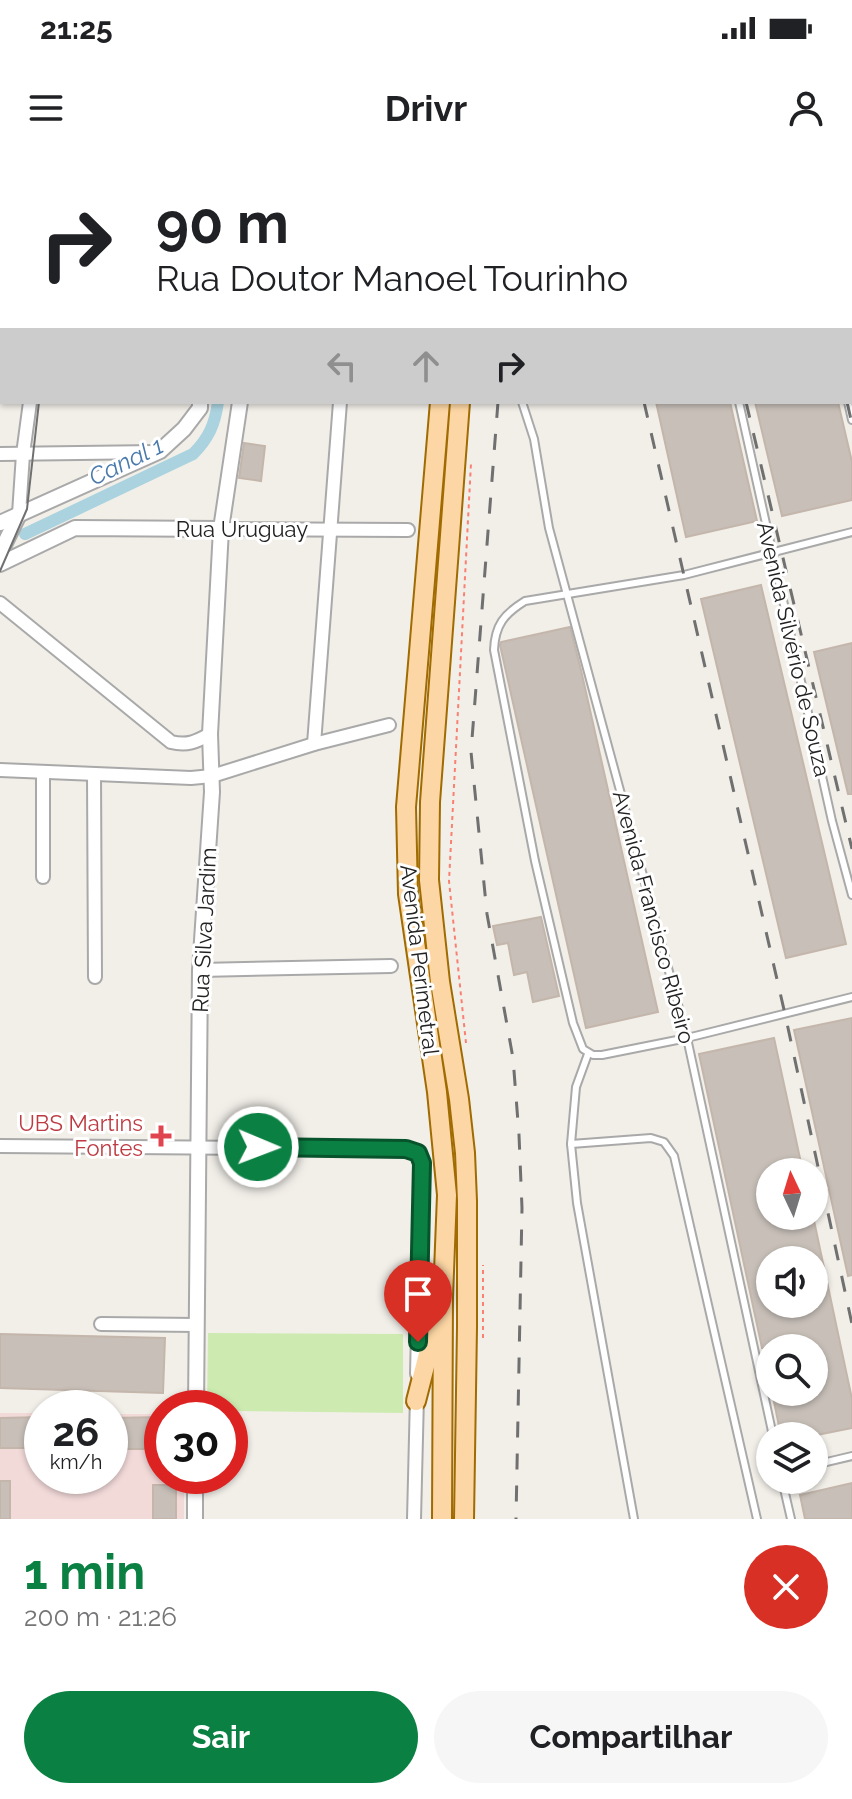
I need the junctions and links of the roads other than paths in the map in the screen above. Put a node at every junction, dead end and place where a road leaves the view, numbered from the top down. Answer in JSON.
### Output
{"nodes":[{"id":1,"x":30,"y":404,"type":"edge"},
{"id":2,"x":200,"y":404,"type":"edge"},
{"id":3,"x":240,"y":404,"type":"edge"},
{"id":4,"x":340,"y":404,"type":"edge"},
{"id":5,"x":440,"y":404,"type":"edge"},
{"id":6,"x":460,"y":404,"type":"edge"},
{"id":7,"x":523,"y":404,"type":"edge"},
{"id":8,"x":739,"y":404,"type":"edge"},
{"id":9,"x":160,"y":451,"type":"junction"},
{"id":10,"x":0,"y":454,"type":"edge"},
{"id":11,"x":23,"y":454,"type":"junction"},
{"id":12,"x":19,"y":514,"type":"junction"},
{"id":13,"x":0,"y":523,"type":"edge"},
{"id":14,"x":221,"y":529,"type":"junction"},
{"id":15,"x":331,"y":529,"type":"junction"},
{"id":16,"x":408,"y":530,"type":"dead end"},
{"id":17,"x":852,"y":532,"type":"edge"},
{"id":18,"x":0,"y":553,"type":"edge"},
{"id":19,"x":772,"y":553,"type":"junction"},
{"id":20,"x":0,"y":564,"type":"edge"},
{"id":21,"x":567,"y":594,"type":"junction"},
{"id":22,"x":0,"y":603,"type":"edge"},
{"id":23,"x":389,"y":725,"type":"dead end"},
{"id":24,"x":210,"y":734,"type":"junction"},
{"id":25,"x":314,"y":744,"type":"junction"},
{"id":26,"x":0,"y":770,"type":"edge"},
{"id":27,"x":43,"y":772,"type":"junction"},
{"id":28,"x":94,"y":774,"type":"junction"},
{"id":29,"x":212,"y":776,"type":"junction"},
{"id":30,"x":43,"y":877,"type":"dead end"},
{"id":31,"x":852,"y":895,"type":"edge"},
{"id":32,"x":391,"y":966,"type":"dead end"},
{"id":33,"x":200,"y":970,"type":"junction"},
{"id":34,"x":95,"y":977,"type":"dead end"},
{"id":35,"x":852,"y":997,"type":"edge"},
{"id":36,"x":687,"y":1038,"type":"junction"},
{"id":37,"x":588,"y":1054,"type":"junction"},
{"id":38,"x":571,"y":1144,"type":"junction"},
{"id":39,"x":0,"y":1146,"type":"edge"},
{"id":40,"x":199,"y":1147,"type":"junction"},
{"id":41,"x":443,"y":1297,"type":"junction"},
{"id":42,"x":101,"y":1324,"type":"dead end"},
{"id":43,"x":197,"y":1325,"type":"junction"},
{"id":44,"x":196,"y":1390,"type":"edge"},
{"id":45,"x":416,"y":1401,"type":"junction"},
{"id":46,"x":770,"y":1422,"type":"edge"},
{"id":47,"x":852,"y":1456,"type":"edge"},
{"id":48,"x":828,"y":1462,"type":"edge"},
{"id":49,"x":195,"y":1494,"type":"edge"},
{"id":50,"x":785,"y":1494,"type":"edge"},
{"id":51,"x":195,"y":1519,"type":"edge"},
{"id":52,"x":414,"y":1519,"type":"edge"},
{"id":53,"x":442,"y":1519,"type":"edge"},
{"id":54,"x":464,"y":1519,"type":"edge"},
{"id":55,"x":634,"y":1519,"type":"edge"},
{"id":56,"x":757,"y":1519,"type":"edge"},
{"id":57,"x":791,"y":1519,"type":"edge"}],
"edges":[{"from":1,"to":11,"type":"street"},
{"from":2,"to":9,"type":"street"},
{"from":3,"to":14,"type":"street","name":"Rua Silva Jardim"},
{"from":4,"to":15,"type":"street"},
{"from":5,"to":41,"type":"main road","name":"Avenida Perimetral"},
{"from":6,"to":54,"type":"main road","name":"Avenida Perimetral"},
{"from":7,"to":21,"type":"lane","name":"Avenida Francisco Ribeiro"},
{"from":8,"to":19,"type":"lane","name":"Avenida Silvério de Souza"},
{"from":9,"to":11,"type":"street"},
{"from":9,"to":12,"type":"street"},
{"from":10,"to":11,"type":"street"},
{"from":11,"to":12,"type":"street"},
{"from":12,"to":13,"type":"street"},
{"from":12,"to":18,"type":"street"},
{"from":14,"to":15,"type":"street","name":"Rua Uruguay"},
{"from":14,"to":20,"type":"street","name":"Rua Uruguay"},
{"from":14,"to":24,"type":"street","name":"Rua Silva Jardim"},
{"from":15,"to":16,"type":"street","name":"Rua Uruguay"},
{"from":15,"to":25,"type":"street"},
{"from":17,"to":19,"type":"lane"},
{"from":19,"to":21,"type":"lane"},
{"from":19,"to":31,"type":"lane","name":"Avenida Silvério de Souza"},
{"from":21,"to":36,"type":"lane","name":"Avenida Francisco Ribeiro"},
{"from":21,"to":37,"type":"lane"},
{"from":22,"to":24,"type":"street"},
{"from":23,"to":25,"type":"street"},
{"from":24,"to":29,"type":"street","name":"Rua Silva Jardim"},
{"from":25,"to":29,"type":"street"},
{"from":26,"to":27,"type":"street"},
{"from":27,"to":28,"type":"street"},
{"from":27,"to":30,"type":"street"},
{"from":28,"to":29,"type":"street"},
{"from":28,"to":34,"type":"street"},
{"from":29,"to":33,"type":"street","name":"Rua Silva Jardim"},
{"from":32,"to":33,"type":"street"},
{"from":33,"to":40,"type":"street","name":"Rua Silva Jardim"},
{"from":35,"to":36,"type":"lane"},
{"from":36,"to":37,"type":"lane"},
{"from":36,"to":46,"type":"lane","name":"Avenida Francisco Ribeiro"},
{"from":37,"to":38,"type":"lane"},
{"from":38,"to":55,"type":"lane"},
{"from":38,"to":56,"type":"lane"},
{"from":39,"to":40,"type":"street"},
{"from":40,"to":43,"type":"street","name":"Rua Silva Jardim"},
{"from":40,"to":45,"type":"street"},
{"from":41,"to":45,"type":"main road"},
{"from":41,"to":53,"type":"main road","name":"Avenida Perimetral"},
{"from":42,"to":43,"type":"street"},
{"from":43,"to":44,"type":"street","name":"Rua Silva Jardim"},
{"from":45,"to":52,"type":"street"},
{"from":47,"to":48,"type":"lane"},
{"from":49,"to":51,"type":"street"},
{"from":50,"to":57,"type":"lane"}]}
